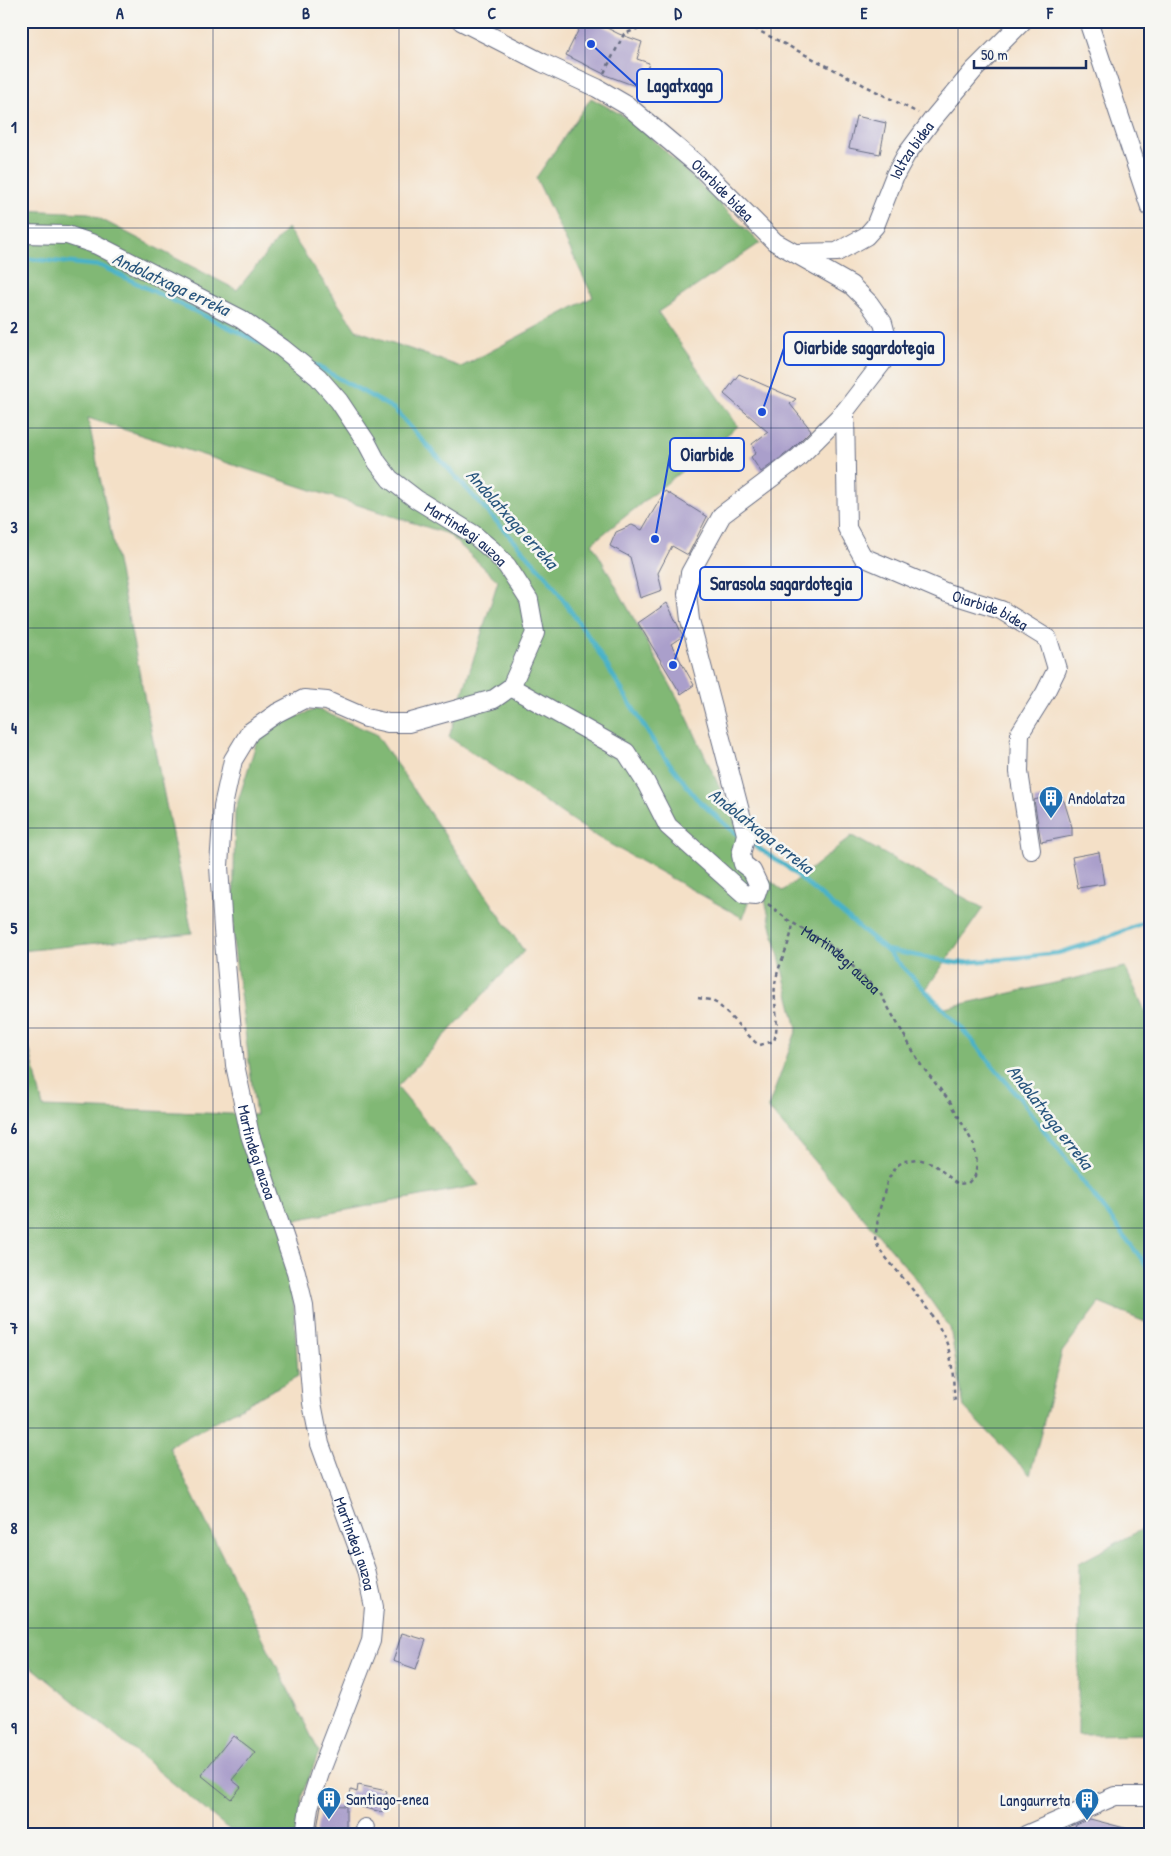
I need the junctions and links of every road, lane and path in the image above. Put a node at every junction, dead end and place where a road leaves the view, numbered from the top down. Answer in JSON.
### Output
{"nodes":[{"id":1,"x":461,"y":21,"type":"edge"},
{"id":2,"x":657,"y":21,"type":"edge"},
{"id":3,"x":740,"y":21,"type":"edge"},
{"id":4,"x":1023,"y":21,"type":"edge"},
{"id":5,"x":1088,"y":21,"type":"edge"},
{"id":6,"x":597,"y":88,"type":"junction"},
{"id":7,"x":932,"y":120,"type":"junction"},
{"id":8,"x":1150,"y":207,"type":"edge"},
{"id":9,"x":21,"y":234,"type":"edge"},
{"id":10,"x":796,"y":253,"type":"junction"},
{"id":11,"x":845,"y":411,"type":"junction"},
{"id":12,"x":511,"y":687,"type":"junction"},
{"id":13,"x":1031,"y":850,"type":"dead end"},
{"id":14,"x":756,"y":895,"type":"junction"},
{"id":15,"x":793,"y":923,"type":"junction"},
{"id":16,"x":698,"y":998,"type":"dead end"},
{"id":17,"x":955,"y":1401,"type":"dead end"},
{"id":18,"x":1150,"y":1796,"type":"edge"},
{"id":19,"x":305,"y":1835,"type":"edge"},
{"id":20,"x":1026,"y":1835,"type":"edge"}],
"edges":[{"from":1,"to":6,"type":"street","name":"Oiarbide bidea"},
{"from":2,"to":6,"type":"path"},
{"from":3,"to":7,"type":"path"},
{"from":4,"to":7,"type":"street","name":"Ioltza bidea"},
{"from":5,"to":8,"type":"street"},
{"from":6,"to":10,"type":"street","name":"Oiarbide bidea"},
{"from":7,"to":10,"type":"street","name":"Ioltza bidea"},
{"from":9,"to":12,"type":"street","name":"Martindegi auzoa"},
{"from":10,"to":11,"type":"street","name":"Oiarbide bidea"},
{"from":11,"to":13,"type":"street","name":"Oiarbide bidea"},
{"from":11,"to":14,"type":"street","name":"Oiarbide bidea"},
{"from":12,"to":14,"type":"street"},
{"from":12,"to":19,"type":"street","name":"Martindegi auzoa"},
{"from":14,"to":15,"type":"path","name":"Martindegi auzoa"},
{"from":15,"to":16,"type":"path"},
{"from":15,"to":17,"type":"path","name":"Martindegi auzoa"},
{"from":18,"to":20,"type":"street"}]}
